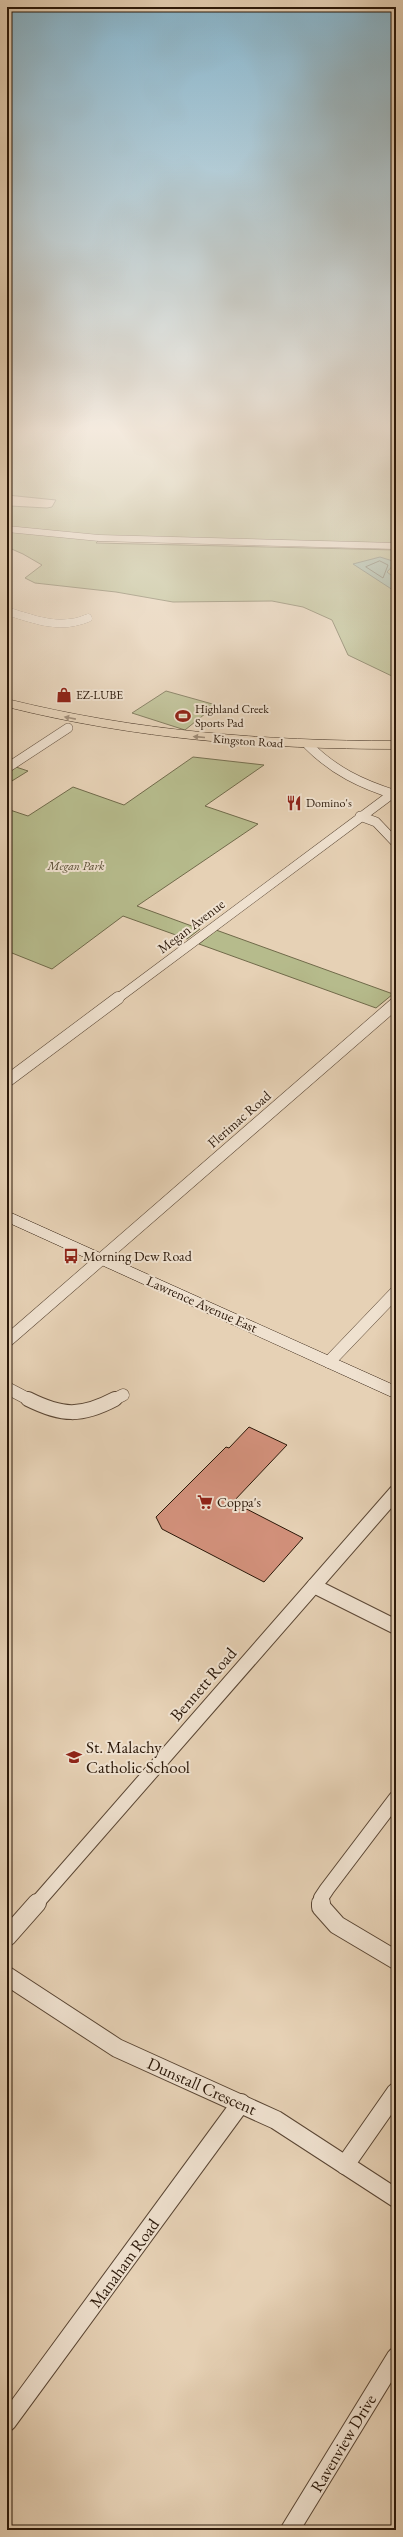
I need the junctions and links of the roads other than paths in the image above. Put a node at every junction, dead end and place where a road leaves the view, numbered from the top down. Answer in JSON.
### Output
{"nodes":[{"id":1,"x":337,"y":544,"type":"edge"},
{"id":2,"x":396,"y":546,"type":"edge"},
{"id":3,"x":7,"y":611,"type":"edge"},
{"id":4,"x":88,"y":618,"type":"dead end"},
{"id":5,"x":7,"y":703,"type":"edge"},
{"id":6,"x":7,"y":714,"type":"edge"},
{"id":7,"x":68,"y":728,"type":"junction"},
{"id":8,"x":396,"y":745,"type":"edge"},
{"id":9,"x":312,"y":750,"type":"junction"},
{"id":10,"x":396,"y":754,"type":"edge"},
{"id":11,"x":7,"y":768,"type":"edge"},
{"id":12,"x":394,"y":794,"type":"edge"},
{"id":13,"x":360,"y":816,"type":"junction"},
{"id":14,"x":396,"y":843,"type":"edge"},
{"id":15,"x":396,"y":1003,"type":"edge"},
{"id":16,"x":7,"y":1081,"type":"edge"},
{"id":17,"x":7,"y":1216,"type":"edge"},
{"id":18,"x":101,"y":1258,"type":"junction"},
{"id":19,"x":396,"y":1292,"type":"edge"},
{"id":20,"x":7,"y":1341,"type":"edge"},
{"id":21,"x":329,"y":1362,"type":"junction"},
{"id":22,"x":7,"y":1388,"type":"edge"},
{"id":23,"x":396,"y":1393,"type":"edge"},
{"id":24,"x":122,"y":1395,"type":"dead end"},
{"id":25,"x":396,"y":1492,"type":"edge"},
{"id":26,"x":314,"y":1586,"type":"junction"},
{"id":27,"x":396,"y":1627,"type":"edge"},
{"id":28,"x":396,"y":1798,"type":"edge"},
{"id":29,"x":7,"y":1937,"type":"edge"},
{"id":30,"x":396,"y":1960,"type":"edge"},
{"id":31,"x":7,"y":1976,"type":"edge"},
{"id":32,"x":396,"y":2092,"type":"edge"},
{"id":33,"x":241,"y":2103,"type":"junction"},
{"id":34,"x":345,"y":2165,"type":"junction"},
{"id":35,"x":396,"y":2198,"type":"edge"},
{"id":36,"x":396,"y":2357,"type":"edge"},
{"id":37,"x":7,"y":2422,"type":"edge"},
{"id":38,"x":290,"y":2530,"type":"edge"}],
"edges":[{"from":1,"to":2,"type":"street"},
{"from":3,"to":4,"type":"street"},
{"from":9,"to":5,"type":"main road","name":"Kingston Road","one_way":true},
{"from":6,"to":7,"type":"main road","name":"Kingston Road"},
{"from":7,"to":9,"type":"main road","name":"Kingston Road"},
{"from":7,"to":11,"type":"street"},
{"from":8,"to":9,"type":"main road","name":"Kingston Road"},
{"from":9,"to":10,"type":"main road","name":"Kingston Road"},
{"from":9,"to":12,"type":"street"},
{"from":12,"to":13,"type":"street","name":"Megan Avenue"},
{"from":13,"to":14,"type":"street"},
{"from":13,"to":16,"type":"street","name":"Megan Avenue"},
{"from":15,"to":18,"type":"street","name":"Flerimac Road"},
{"from":17,"to":18,"type":"main road","name":"Lawrence Avenue East"},
{"from":18,"to":20,"type":"street"},
{"from":18,"to":21,"type":"main road","name":"Lawrence Avenue East"},
{"from":19,"to":21,"type":"street"},
{"from":21,"to":23,"type":"main road","name":"Lawrence Avenue East"},
{"from":22,"to":24,"type":"street"},
{"from":25,"to":26,"type":"street","name":"Bennett Road"},
{"from":26,"to":27,"type":"street"},
{"from":26,"to":29,"type":"street","name":"Bennett Road"},
{"from":28,"to":30,"type":"street"},
{"from":31,"to":33,"type":"street","name":"Dunstall Crescent"},
{"from":32,"to":34,"type":"street"},
{"from":33,"to":34,"type":"street","name":"Dunstall Crescent"},
{"from":33,"to":37,"type":"street","name":"Manaham Road"},
{"from":34,"to":35,"type":"street","name":"Dunstall Crescent"},
{"from":36,"to":38,"type":"street","name":"Ravenview Drive"}]}
